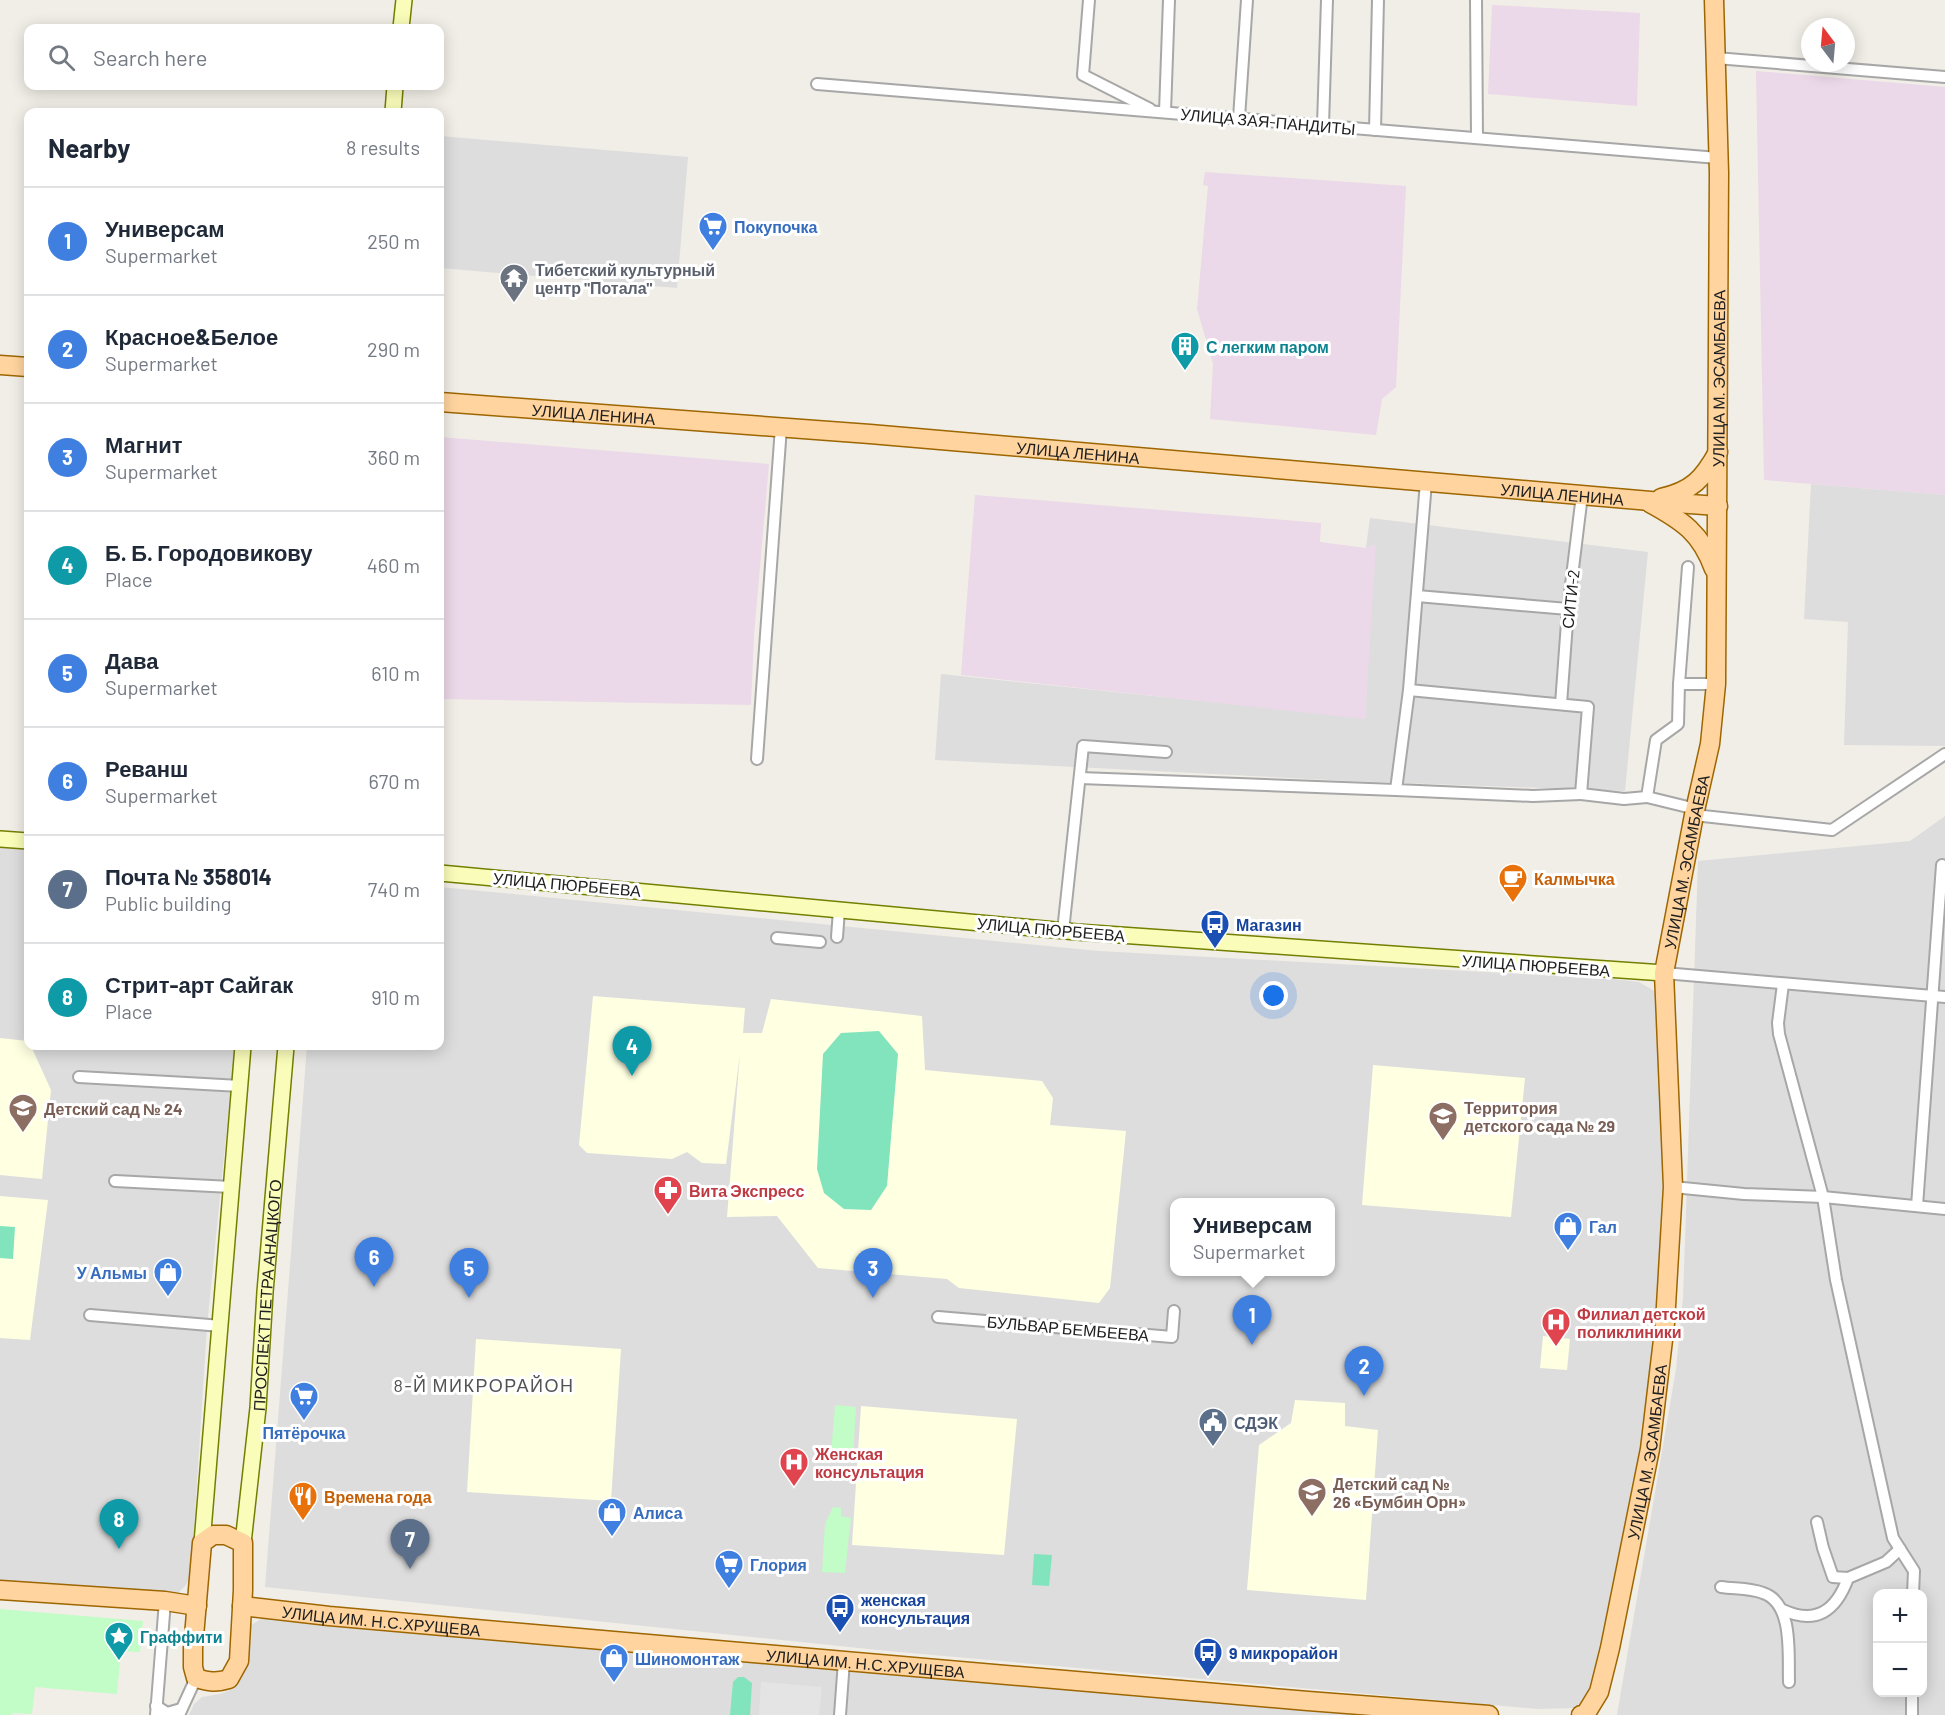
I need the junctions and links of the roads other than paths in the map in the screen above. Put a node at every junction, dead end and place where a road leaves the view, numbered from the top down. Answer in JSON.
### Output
{"nodes":[{"id":1,"x":404,"y":0,"type":"edge"},
{"id":2,"x":1089,"y":0,"type":"edge"},
{"id":3,"x":1169,"y":0,"type":"edge"},
{"id":4,"x":1247,"y":0,"type":"edge"},
{"id":5,"x":1327,"y":0,"type":"edge"},
{"id":6,"x":1378,"y":0,"type":"edge"},
{"id":7,"x":1476,"y":0,"type":"edge"},
{"id":8,"x":1714,"y":0,"type":"edge"},
{"id":9,"x":401,"y":24,"type":"edge"},
{"id":10,"x":1716,"y":58,"type":"junction"},
{"id":11,"x":1945,"y":77,"type":"edge"},
{"id":12,"x":817,"y":84,"type":"dead end"},
{"id":13,"x":395,"y":90,"type":"edge"},
{"id":14,"x":393,"y":108,"type":"edge"},
{"id":15,"x":1161,"y":112,"type":"junction"},
{"id":16,"x":1239,"y":118,"type":"junction"},
{"id":17,"x":1323,"y":125,"type":"junction"},
{"id":18,"x":1375,"y":129,"type":"junction"},
{"id":19,"x":1477,"y":138,"type":"junction"},
{"id":20,"x":1718,"y":158,"type":"junction"},
{"id":21,"x":0,"y":365,"type":"edge"},
{"id":22,"x":24,"y":367,"type":"edge"},
{"id":23,"x":444,"y":402,"type":"edge"},
{"id":24,"x":781,"y":427,"type":"junction"},
{"id":25,"x":1718,"y":450,"type":"junction"},
{"id":26,"x":1425,"y":482,"type":"junction"},
{"id":27,"x":1582,"y":495,"type":"junction"},
{"id":28,"x":1646,"y":501,"type":"junction"},
{"id":29,"x":1718,"y":506,"type":"junction"},
{"id":30,"x":1688,"y":567,"type":"dead end"},
{"id":31,"x":1718,"y":578,"type":"junction"},
{"id":32,"x":1417,"y":597,"type":"junction"},
{"id":33,"x":1568,"y":609,"type":"junction"},
{"id":34,"x":1679,"y":684,"type":"junction"},
{"id":35,"x":1716,"y":684,"type":"junction"},
{"id":36,"x":1409,"y":690,"type":"junction"},
{"id":37,"x":1561,"y":704,"type":"junction"},
{"id":38,"x":1166,"y":752,"type":"dead end"},
{"id":39,"x":1945,"y":754,"type":"edge"},
{"id":40,"x":757,"y":759,"type":"dead end"},
{"id":41,"x":1080,"y":778,"type":"junction"},
{"id":42,"x":1396,"y":790,"type":"junction"},
{"id":43,"x":1581,"y":794,"type":"junction"},
{"id":44,"x":1647,"y":797,"type":"junction"},
{"id":45,"x":1695,"y":812,"type":"junction"},
{"id":46,"x":0,"y":839,"type":"edge"},
{"id":47,"x":24,"y":841,"type":"edge"},
{"id":48,"x":1942,"y":865,"type":"dead end"},
{"id":49,"x":444,"y":873,"type":"edge"},
{"id":50,"x":839,"y":910,"type":"junction"},
{"id":51,"x":1063,"y":931,"type":"junction"},
{"id":52,"x":837,"y":937,"type":"dead end"},
{"id":53,"x":777,"y":938,"type":"dead end"},
{"id":54,"x":820,"y":942,"type":"dead end"},
{"id":55,"x":1664,"y":973,"type":"junction"},
{"id":56,"x":1783,"y":984,"type":"junction"},
{"id":57,"x":1933,"y":996,"type":"junction"},
{"id":58,"x":1945,"y":997,"type":"edge"},
{"id":59,"x":243,"y":1050,"type":"edge"},
{"id":60,"x":286,"y":1050,"type":"edge"},
{"id":61,"x":79,"y":1077,"type":"dead end"},
{"id":62,"x":240,"y":1086,"type":"junction"},
{"id":63,"x":115,"y":1181,"type":"dead end"},
{"id":64,"x":231,"y":1187,"type":"junction"},
{"id":65,"x":1673,"y":1187,"type":"junction"},
{"id":66,"x":1823,"y":1197,"type":"junction"},
{"id":67,"x":1917,"y":1206,"type":"junction"},
{"id":68,"x":1945,"y":1209,"type":"edge"},
{"id":69,"x":1174,"y":1311,"type":"dead end"},
{"id":70,"x":90,"y":1315,"type":"dead end"},
{"id":71,"x":938,"y":1317,"type":"dead end"},
{"id":72,"x":220,"y":1326,"type":"junction"},
{"id":73,"x":1817,"y":1522,"type":"dead end"},
{"id":74,"x":202,"y":1543,"type":"junction"},
{"id":75,"x":243,"y":1543,"type":"junction"},
{"id":76,"x":1900,"y":1549,"type":"junction"},
{"id":77,"x":1848,"y":1578,"type":"junction"},
{"id":78,"x":1721,"y":1587,"type":"dead end"},
{"id":79,"x":1913,"y":1589,"type":"edge"},
{"id":80,"x":0,"y":1590,"type":"edge"},
{"id":81,"x":165,"y":1601,"type":"junction"},
{"id":82,"x":197,"y":1606,"type":"junction"},
{"id":83,"x":242,"y":1606,"type":"junction"},
{"id":84,"x":1783,"y":1610,"type":"junction"},
{"id":85,"x":844,"y":1660,"type":"junction"},
{"id":86,"x":196,"y":1678,"type":"junction"},
{"id":87,"x":1789,"y":1682,"type":"dead end"},
{"id":88,"x":1912,"y":1697,"type":"edge"},
{"id":89,"x":1307,"y":1708,"type":"edge"},
{"id":90,"x":156,"y":1711,"type":"edge"},
{"id":91,"x":180,"y":1712,"type":"edge"},
{"id":92,"x":840,"y":1715,"type":"edge"},
{"id":93,"x":1489,"y":1715,"type":"edge"},
{"id":94,"x":1583,"y":1715,"type":"edge"},
{"id":95,"x":1912,"y":1715,"type":"edge"}],
"edges":[{"from":1,"to":9,"type":"main road"},
{"from":2,"to":15,"type":"street"},
{"from":3,"to":15,"type":"street"},
{"from":4,"to":16,"type":"street"},
{"from":5,"to":17,"type":"street"},
{"from":6,"to":18,"type":"street"},
{"from":7,"to":19,"type":"street"},
{"from":8,"to":10,"type":"main road","name":"УЛИЦА М. ЭСАМБАЕВА"},
{"from":10,"to":11,"type":"street"},
{"from":10,"to":20,"type":"main road","name":"УЛИЦА М. ЭСАМБАЕВА"},
{"from":12,"to":15,"type":"street","name":"УЛИЦА ЗАЯ-ПАНДИТЫ"},
{"from":13,"to":14,"type":"main road"},
{"from":15,"to":16,"type":"street","name":"УЛИЦА ЗАЯ-ПАНДИТЫ"},
{"from":16,"to":17,"type":"street","name":"УЛИЦА ЗАЯ-ПАНДИТЫ"},
{"from":17,"to":18,"type":"street","name":"УЛИЦА ЗАЯ-ПАНДИТЫ"},
{"from":18,"to":19,"type":"street","name":"УЛИЦА ЗАЯ-ПАНДИТЫ"},
{"from":19,"to":20,"type":"street","name":"УЛИЦА ЗАЯ-ПАНДИТЫ"},
{"from":20,"to":25,"type":"main road","name":"УЛИЦА М. ЭСАМБАЕВА"},
{"from":21,"to":22,"type":"main road"},
{"from":23,"to":24,"type":"main road","name":"УЛИЦА ЛЕНИНА"},
{"from":24,"to":26,"type":"main road","name":"УЛИЦА ЛЕНИНА"},
{"from":24,"to":40,"type":"street"},
{"from":25,"to":28,"type":"main road"},
{"from":25,"to":29,"type":"main road","name":"УЛИЦА М. ЭСАМБАЕВА"},
{"from":26,"to":27,"type":"main road","name":"УЛИЦА ЛЕНИНА"},
{"from":26,"to":32,"type":"street"},
{"from":27,"to":28,"type":"main road","name":"УЛИЦА ЛЕНИНА"},
{"from":27,"to":33,"type":"street","name":"СИТИ-2"},
{"from":28,"to":29,"type":"main road","name":"УЛИЦА ЛЕНИНА"},
{"from":28,"to":31,"type":"main road"},
{"from":29,"to":31,"type":"main road","name":"УЛИЦА М. ЭСАМБАЕВА"},
{"from":30,"to":34,"type":"street"},
{"from":31,"to":35,"type":"main road","name":"УЛИЦА М. ЭСАМБАЕВА"},
{"from":32,"to":33,"type":"street"},
{"from":32,"to":36,"type":"street"},
{"from":33,"to":37,"type":"street","name":"СИТИ-2"},
{"from":34,"to":35,"type":"street"},
{"from":34,"to":44,"type":"street"},
{"from":35,"to":45,"type":"main road","name":"УЛИЦА М. ЭСАМБАЕВА"},
{"from":36,"to":37,"type":"street"},
{"from":36,"to":42,"type":"street"},
{"from":37,"to":43,"type":"street"},
{"from":38,"to":41,"type":"street"},
{"from":39,"to":45,"type":"street"},
{"from":41,"to":42,"type":"street"},
{"from":41,"to":51,"type":"street"},
{"from":42,"to":43,"type":"street"},
{"from":43,"to":44,"type":"street"},
{"from":44,"to":45,"type":"street"},
{"from":45,"to":55,"type":"main road","name":"УЛИЦА М. ЭСАМБАЕВА"},
{"from":46,"to":47,"type":"main road"},
{"from":48,"to":57,"type":"street"},
{"from":49,"to":50,"type":"main road","name":"УЛИЦА ПЮРБЕЕВА"},
{"from":50,"to":51,"type":"main road","name":"УЛИЦА ПЮРБЕЕВА"},
{"from":50,"to":52,"type":"street"},
{"from":51,"to":55,"type":"main road","name":"УЛИЦА ПЮРБЕЕВА"},
{"from":53,"to":54,"type":"street"},
{"from":55,"to":56,"type":"street"},
{"from":55,"to":65,"type":"main road","name":"УЛИЦА М. ЭСАМБАЕВА"},
{"from":56,"to":57,"type":"street"},
{"from":56,"to":66,"type":"street"},
{"from":57,"to":58,"type":"street"},
{"from":57,"to":67,"type":"street"},
{"from":59,"to":62,"type":"main road"},
{"from":60,"to":75,"type":"main road","name":"ПРОСПЕКТ ПЕТРА АНАЦКОГО"},
{"from":61,"to":62,"type":"street"},
{"from":62,"to":64,"type":"main road"},
{"from":63,"to":64,"type":"street"},
{"from":64,"to":72,"type":"main road"},
{"from":65,"to":66,"type":"street"},
{"from":65,"to":94,"type":"main road","name":"УЛИЦА М. ЭСАМБАЕВА"},
{"from":66,"to":67,"type":"street"},
{"from":66,"to":76,"type":"street"},
{"from":67,"to":68,"type":"street"},
{"from":69,"to":71,"type":"street","name":"БУЛЬВАР БЕМБЕЕВА"},
{"from":70,"to":72,"type":"street"},
{"from":72,"to":74,"type":"main road"},
{"from":73,"to":77,"type":"street"},
{"from":74,"to":75,"type":"main road"},
{"from":74,"to":82,"type":"main road"},
{"from":75,"to":83,"type":"main road","name":"ПРОСПЕКТ ПЕТРА АНАЦКОГО"},
{"from":76,"to":77,"type":"street"},
{"from":76,"to":79,"type":"street"},
{"from":77,"to":84,"type":"street"},
{"from":78,"to":84,"type":"street"},
{"from":80,"to":81,"type":"main road"},
{"from":81,"to":82,"type":"main road"},
{"from":81,"to":90,"type":"street"},
{"from":82,"to":86,"type":"main road"},
{"from":83,"to":85,"type":"main road","name":"УЛИЦА ИМ. Н.С.ХРУЩЕВА"},
{"from":83,"to":86,"type":"main road","name":"ПРОСПЕКТ ПЕТРА АНАЦКОГО"},
{"from":84,"to":87,"type":"street"},
{"from":85,"to":89,"type":"main road","name":"УЛИЦА ИМ. Н.С.ХРУЩЕВА"},
{"from":85,"to":92,"type":"street"},
{"from":86,"to":91,"type":"street"},
{"from":88,"to":95,"type":"street"},
{"from":89,"to":93,"type":"main road","name":"УЛИЦА ИМ. Н.С.ХРУЩЕВА"},
{"from":90,"to":91,"type":"street"}]}
